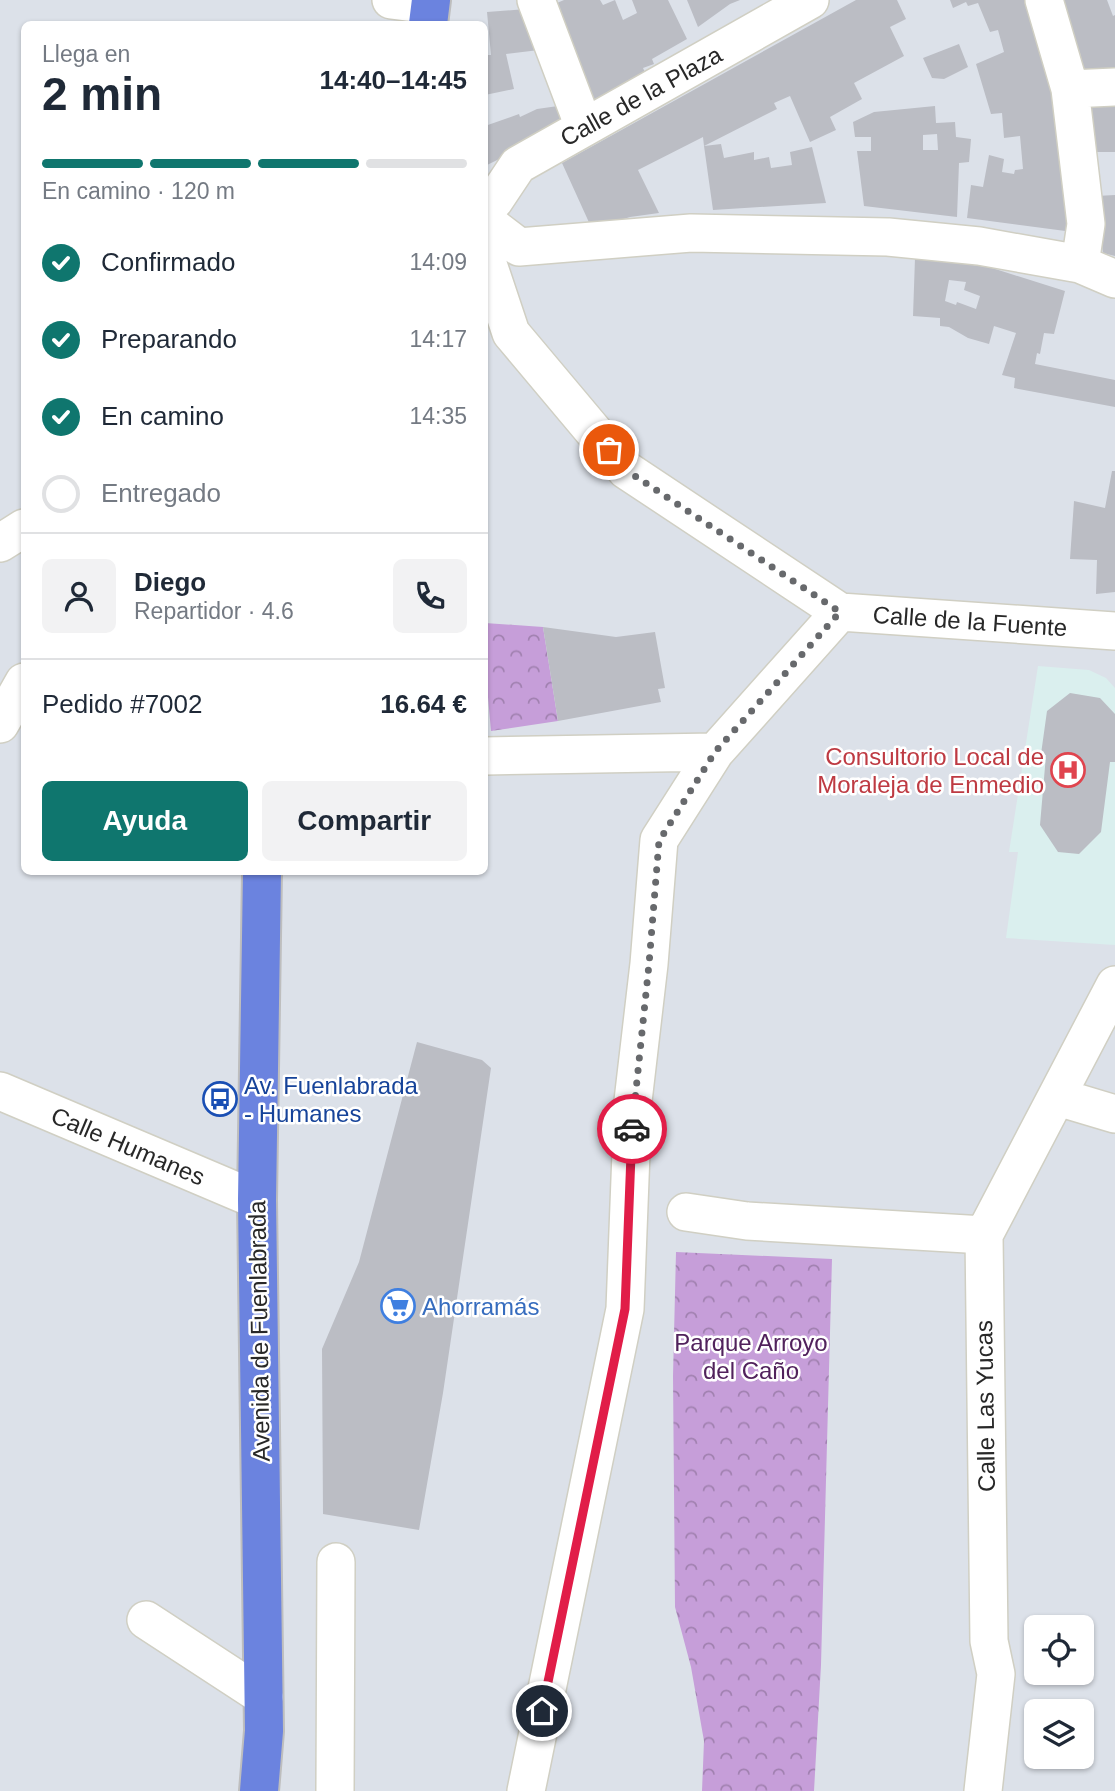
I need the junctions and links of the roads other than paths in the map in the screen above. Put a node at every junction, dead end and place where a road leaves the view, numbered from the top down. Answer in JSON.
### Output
{"nodes":[{"id":1,"x":391,"y":0,"type":"edge"},
{"id":2,"x":536,"y":0,"type":"edge"},
{"id":3,"x":810,"y":0,"type":"edge"},
{"id":4,"x":1044,"y":0,"type":"edge"},
{"id":5,"x":429,"y":10,"type":"edge"},
{"id":6,"x":1115,"y":87,"type":"edge"},
{"id":7,"x":1070,"y":89,"type":"junction"},
{"id":8,"x":584,"y":127,"type":"junction"},
{"id":9,"x":488,"y":204,"type":"edge"},
{"id":10,"x":488,"y":223,"type":"edge"},
{"id":11,"x":488,"y":264,"type":"edge"},
{"id":12,"x":1080,"y":264,"type":"junction"},
{"id":13,"x":1115,"y":279,"type":"edge"},
{"id":14,"x":21,"y":530,"type":"edge"},
{"id":15,"x":0,"y":543,"type":"edge"},
{"id":16,"x":840,"y":612,"type":"junction"},
{"id":17,"x":1115,"y":631,"type":"edge"},
{"id":18,"x":21,"y":687,"type":"edge"},
{"id":19,"x":0,"y":724,"type":"edge"},
{"id":20,"x":715,"y":752,"type":"junction"},
{"id":21,"x":488,"y":756,"type":"edge"},
{"id":22,"x":262,"y":875,"type":"edge"},
{"id":23,"x":1115,"y":985,"type":"edge"},
{"id":24,"x":0,"y":1091,"type":"edge"},
{"id":25,"x":1058,"y":1097,"type":"junction"},
{"id":26,"x":1115,"y":1114,"type":"edge"},
{"id":27,"x":257,"y":1200,"type":"junction"},
{"id":28,"x":686,"y":1212,"type":"dead end"},
{"id":29,"x":984,"y":1235,"type":"junction"},
{"id":30,"x":336,"y":1562,"type":"dead end"},
{"id":31,"x":146,"y":1620,"type":"dead end"},
{"id":32,"x":264,"y":1697,"type":"junction"},
{"id":33,"x":259,"y":1791,"type":"edge"},
{"id":34,"x":335,"y":1791,"type":"edge"},
{"id":35,"x":526,"y":1791,"type":"edge"},
{"id":36,"x":983,"y":1791,"type":"edge"}],
"edges":[{"from":1,"to":5,"type":"street"},
{"from":2,"to":8,"type":"street"},
{"from":3,"to":8,"type":"street","name":"Calle de la Plaza"},
{"from":4,"to":7,"type":"street"},
{"from":6,"to":7,"type":"street"},
{"from":7,"to":12,"type":"street"},
{"from":8,"to":9,"type":"street","name":"Calle de la Plaza"},
{"from":10,"to":12,"type":"street"},
{"from":11,"to":16,"type":"street","name":"Calle de la Fuente"},
{"from":12,"to":13,"type":"street"},
{"from":14,"to":15,"type":"street"},
{"from":16,"to":17,"type":"street","name":"Calle de la Fuente"},
{"from":16,"to":20,"type":"street"},
{"from":18,"to":19,"type":"street"},
{"from":20,"to":21,"type":"street"},
{"from":20,"to":35,"type":"street"},
{"from":22,"to":27,"type":"main road","name":"Avenida de Fuenlabrada"},
{"from":23,"to":25,"type":"street","name":"Calle Las Yucas"},
{"from":24,"to":27,"type":"street","name":"Calle Humanes"},
{"from":25,"to":26,"type":"street"},
{"from":25,"to":29,"type":"street","name":"Calle Las Yucas"},
{"from":27,"to":32,"type":"main road","name":"Avenida de Fuenlabrada"},
{"from":28,"to":29,"type":"street"},
{"from":29,"to":36,"type":"street","name":"Calle Las Yucas"},
{"from":30,"to":34,"type":"street"},
{"from":31,"to":32,"type":"street"},
{"from":32,"to":33,"type":"main road","name":"Avenida de Fuenlabrada"}]}
